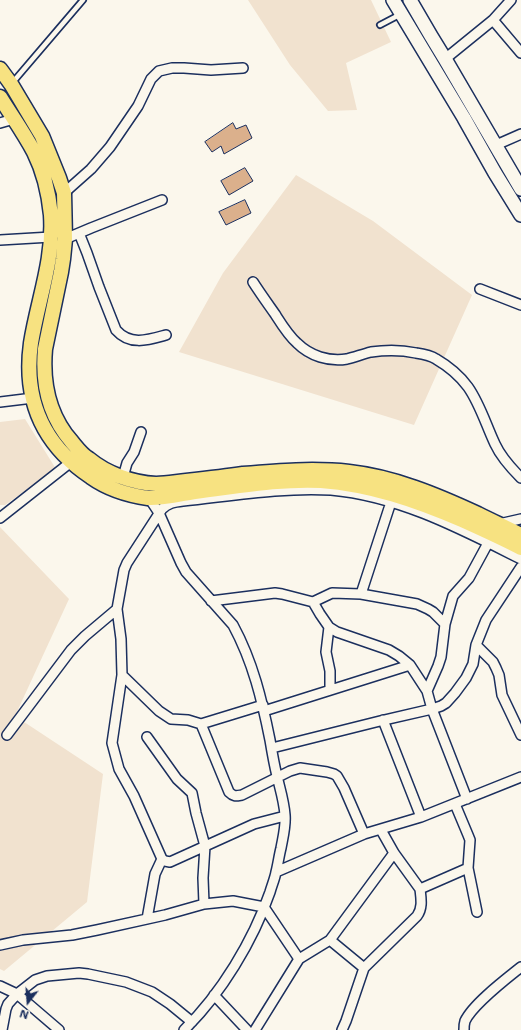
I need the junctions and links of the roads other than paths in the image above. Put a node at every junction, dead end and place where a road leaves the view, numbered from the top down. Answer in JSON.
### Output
{"nodes":[{"id":1,"x":83,"y":0,"type":"edge"},
{"id":2,"x":394,"y":0,"type":"edge"},
{"id":3,"x":410,"y":0,"type":"edge"},
{"id":4,"x":511,"y":0,"type":"edge"},
{"id":5,"x":400,"y":14,"type":"junction"},
{"id":6,"x":493,"y":20,"type":"junction"},
{"id":7,"x":380,"y":25,"type":"dead end"},
{"id":8,"x":521,"y":53,"type":"edge"},
{"id":9,"x":445,"y":59,"type":"junction"},
{"id":10,"x":243,"y":68,"type":"dead end"},
{"id":11,"x":0,"y":69,"type":"edge"},
{"id":12,"x":11,"y":84,"type":"junction"},
{"id":13,"x":0,"y":97,"type":"edge"},
{"id":14,"x":14,"y":119,"type":"junction"},
{"id":15,"x":0,"y":123,"type":"edge"},
{"id":16,"x":521,"y":134,"type":"edge"},
{"id":17,"x":496,"y":145,"type":"junction"},
{"id":18,"x":59,"y":178,"type":"junction"},
{"id":19,"x":45,"y":183,"type":"junction"},
{"id":20,"x":521,"y":189,"type":"edge"},
{"id":21,"x":64,"y":193,"type":"junction"},
{"id":22,"x":162,"y":200,"type":"dead end"},
{"id":23,"x":521,"y":215,"type":"edge"},
{"id":24,"x":79,"y":233,"type":"junction"},
{"id":25,"x":51,"y":237,"type":"junction"},
{"id":26,"x":65,"y":239,"type":"junction"},
{"id":27,"x":0,"y":240,"type":"edge"},
{"id":28,"x":253,"y":282,"type":"dead end"},
{"id":29,"x":480,"y":289,"type":"dead end"},
{"id":30,"x":521,"y":305,"type":"edge"},
{"id":31,"x":166,"y":335,"type":"dead end"},
{"id":32,"x":32,"y":398,"type":"junction"},
{"id":33,"x":0,"y":402,"type":"edge"},
{"id":34,"x":141,"y":432,"type":"dead end"},
{"id":35,"x":71,"y":462,"type":"junction"},
{"id":36,"x":119,"y":476,"type":"junction"},
{"id":37,"x":521,"y":478,"type":"edge"},
{"id":38,"x":111,"y":489,"type":"junction"},
{"id":39,"x":152,"y":498,"type":"junction"},
{"id":40,"x":391,"y":502,"type":"junction"},
{"id":41,"x":170,"y":503,"type":"junction"},
{"id":42,"x":454,"y":510,"type":"junction"},
{"id":43,"x":159,"y":513,"type":"junction"},
{"id":44,"x":0,"y":518,"type":"edge"},
{"id":45,"x":521,"y":519,"type":"edge"},
{"id":46,"x":493,"y":533,"type":"junction"},
{"id":47,"x":521,"y":535,"type":"edge"},
{"id":48,"x":521,"y":548,"type":"edge"},
{"id":49,"x":521,"y":559,"type":"edge"},
{"id":50,"x":521,"y":567,"type":"edge"},
{"id":51,"x":361,"y":594,"type":"junction"},
{"id":52,"x":211,"y":601,"type":"junction"},
{"id":53,"x":313,"y":602,"type":"junction"},
{"id":54,"x":118,"y":609,"type":"junction"},
{"id":55,"x":445,"y":624,"type":"junction"},
{"id":56,"x":329,"y":627,"type":"junction"},
{"id":57,"x":476,"y":646,"type":"junction"},
{"id":58,"x":410,"y":665,"type":"junction"},
{"id":59,"x":122,"y":675,"type":"junction"},
{"id":60,"x":330,"y":690,"type":"junction"},
{"id":61,"x":427,"y":692,"type":"junction"},
{"id":62,"x":264,"y":708,"type":"junction"},
{"id":63,"x":432,"y":709,"type":"junction"},
{"id":64,"x":383,"y":720,"type":"junction"},
{"id":65,"x":201,"y":724,"type":"junction"},
{"id":66,"x":521,"y":735,"type":"edge"},
{"id":67,"x":7,"y":736,"type":"dead end"},
{"id":68,"x":147,"y":737,"type":"dead end"},
{"id":69,"x":272,"y":748,"type":"junction"},
{"id":70,"x":277,"y":777,"type":"junction"},
{"id":71,"x":521,"y":777,"type":"edge"},
{"id":72,"x":467,"y":799,"type":"junction"},
{"id":73,"x":455,"y":804,"type":"junction"},
{"id":74,"x":285,"y":816,"type":"junction"},
{"id":75,"x":421,"y":817,"type":"junction"},
{"id":76,"x":381,"y":830,"type":"junction"},
{"id":77,"x":364,"y":834,"type":"junction"},
{"id":78,"x":205,"y":846,"type":"junction"},
{"id":79,"x":394,"y":853,"type":"junction"},
{"id":80,"x":162,"y":859,"type":"junction"},
{"id":81,"x":468,"y":868,"type":"junction"},
{"id":82,"x":276,"y":872,"type":"junction"},
{"id":83,"x":420,"y":889,"type":"junction"},
{"id":84,"x":204,"y":904,"type":"junction"},
{"id":85,"x":264,"y":907,"type":"junction"},
{"id":86,"x":477,"y":912,"type":"dead end"},
{"id":87,"x":147,"y":919,"type":"junction"},
{"id":88,"x":330,"y":940,"type":"junction"},
{"id":89,"x":0,"y":945,"type":"edge"},
{"id":90,"x":299,"y":959,"type":"junction"},
{"id":91,"x":521,"y":967,"type":"edge"},
{"id":92,"x":364,"y":968,"type":"junction"},
{"id":93,"x":0,"y":986,"type":"edge"},
{"id":94,"x":17,"y":994,"type":"junction"},
{"id":95,"x":214,"y":995,"type":"junction"},
{"id":96,"x":192,"y":1022,"type":"junction"},
{"id":97,"x":2,"y":1030,"type":"edge"},
{"id":98,"x":59,"y":1030,"type":"edge"},
{"id":99,"x":184,"y":1030,"type":"edge"},
{"id":100,"x":247,"y":1030,"type":"edge"},
{"id":101,"x":255,"y":1030,"type":"edge"},
{"id":102,"x":342,"y":1030,"type":"edge"},
{"id":103,"x":464,"y":1030,"type":"edge"}],
"edges":[{"from":1,"to":12,"type":"lane"},
{"from":2,"to":5,"type":"main road"},
{"from":3,"to":9,"type":"main road"},
{"from":4,"to":6,"type":"street"},
{"from":5,"to":7,"type":"lane"},
{"from":5,"to":23,"type":"main road"},
{"from":6,"to":8,"type":"street"},
{"from":6,"to":9,"type":"street"},
{"from":9,"to":17,"type":"main road"},
{"from":10,"to":21,"type":"street"},
{"from":11,"to":12,"type":"main road"},
{"from":12,"to":18,"type":"main road"},
{"from":13,"to":14,"type":"main road"},
{"from":14,"to":15,"type":"street"},
{"from":14,"to":19,"type":"main road"},
{"from":16,"to":17,"type":"street"},
{"from":17,"to":20,"type":"main road"},
{"from":18,"to":19,"type":"main road"},
{"from":18,"to":21,"type":"main road"},
{"from":19,"to":25,"type":"main road"},
{"from":21,"to":26,"type":"main road"},
{"from":22,"to":24,"type":"street"},
{"from":24,"to":26,"type":"street"},
{"from":24,"to":31,"type":"street"},
{"from":25,"to":27,"type":"street"},
{"from":25,"to":32,"type":"main road"},
{"from":26,"to":36,"type":"main road"},
{"from":28,"to":37,"type":"street"},
{"from":29,"to":30,"type":"street"},
{"from":32,"to":33,"type":"street"},
{"from":32,"to":35,"type":"main road"},
{"from":34,"to":36,"type":"street"},
{"from":35,"to":38,"type":"main road"},
{"from":35,"to":44,"type":"street"},
{"from":36,"to":38,"type":"main road"},
{"from":36,"to":42,"type":"main road"},
{"from":38,"to":39,"type":"main road"},
{"from":39,"to":41,"type":"street"},
{"from":39,"to":42,"type":"main road"},
{"from":39,"to":43,"type":"street"},
{"from":40,"to":41,"type":"street"},
{"from":40,"to":46,"type":"street"},
{"from":40,"to":51,"type":"street"},
{"from":41,"to":43,"type":"street"},
{"from":42,"to":46,"type":"main road"},
{"from":43,"to":52,"type":"street"},
{"from":43,"to":54,"type":"street"},
{"from":45,"to":46,"type":"street"},
{"from":46,"to":47,"type":"main road"},
{"from":46,"to":48,"type":"main road"},
{"from":46,"to":49,"type":"street"},
{"from":46,"to":55,"type":"street"},
{"from":50,"to":57,"type":"street"},
{"from":51,"to":53,"type":"street"},
{"from":51,"to":55,"type":"street"},
{"from":52,"to":53,"type":"street"},
{"from":52,"to":62,"type":"street"},
{"from":53,"to":56,"type":"street"},
{"from":54,"to":59,"type":"street"},
{"from":54,"to":67,"type":"street"},
{"from":55,"to":61,"type":"street"},
{"from":56,"to":58,"type":"street"},
{"from":56,"to":60,"type":"street"},
{"from":57,"to":63,"type":"street"},
{"from":57,"to":66,"type":"street"},
{"from":58,"to":60,"type":"street"},
{"from":58,"to":61,"type":"street"},
{"from":59,"to":65,"type":"street"},
{"from":59,"to":80,"type":"street"},
{"from":60,"to":62,"type":"street"},
{"from":61,"to":63,"type":"street"},
{"from":62,"to":65,"type":"street"},
{"from":62,"to":69,"type":"street"},
{"from":63,"to":64,"type":"street"},
{"from":63,"to":72,"type":"street"},
{"from":64,"to":69,"type":"street"},
{"from":64,"to":75,"type":"street"},
{"from":65,"to":70,"type":"street"},
{"from":68,"to":78,"type":"street"},
{"from":69,"to":70,"type":"street"},
{"from":70,"to":74,"type":"street"},
{"from":70,"to":77,"type":"street"},
{"from":71,"to":72,"type":"street"},
{"from":72,"to":73,"type":"street"},
{"from":73,"to":75,"type":"street"},
{"from":73,"to":81,"type":"street"},
{"from":74,"to":78,"type":"street"},
{"from":74,"to":82,"type":"street"},
{"from":75,"to":76,"type":"street"},
{"from":76,"to":77,"type":"street"},
{"from":76,"to":79,"type":"street"},
{"from":77,"to":82,"type":"street"},
{"from":78,"to":80,"type":"street"},
{"from":78,"to":84,"type":"street"},
{"from":79,"to":83,"type":"street"},
{"from":79,"to":88,"type":"street"},
{"from":80,"to":87,"type":"street"},
{"from":81,"to":83,"type":"street"},
{"from":81,"to":86,"type":"street"},
{"from":82,"to":85,"type":"street"},
{"from":83,"to":92,"type":"street"},
{"from":84,"to":85,"type":"street"},
{"from":84,"to":87,"type":"street"},
{"from":85,"to":90,"type":"street"},
{"from":85,"to":95,"type":"street"},
{"from":87,"to":89,"type":"street"},
{"from":88,"to":90,"type":"street"},
{"from":88,"to":92,"type":"street"},
{"from":90,"to":101,"type":"street"},
{"from":91,"to":103,"type":"street"},
{"from":92,"to":102,"type":"street"},
{"from":93,"to":94,"type":"street"},
{"from":94,"to":96,"type":"street"},
{"from":94,"to":97,"type":"street"},
{"from":94,"to":98,"type":"street"},
{"from":95,"to":96,"type":"street"},
{"from":95,"to":100,"type":"street"},
{"from":96,"to":99,"type":"street"}]}
